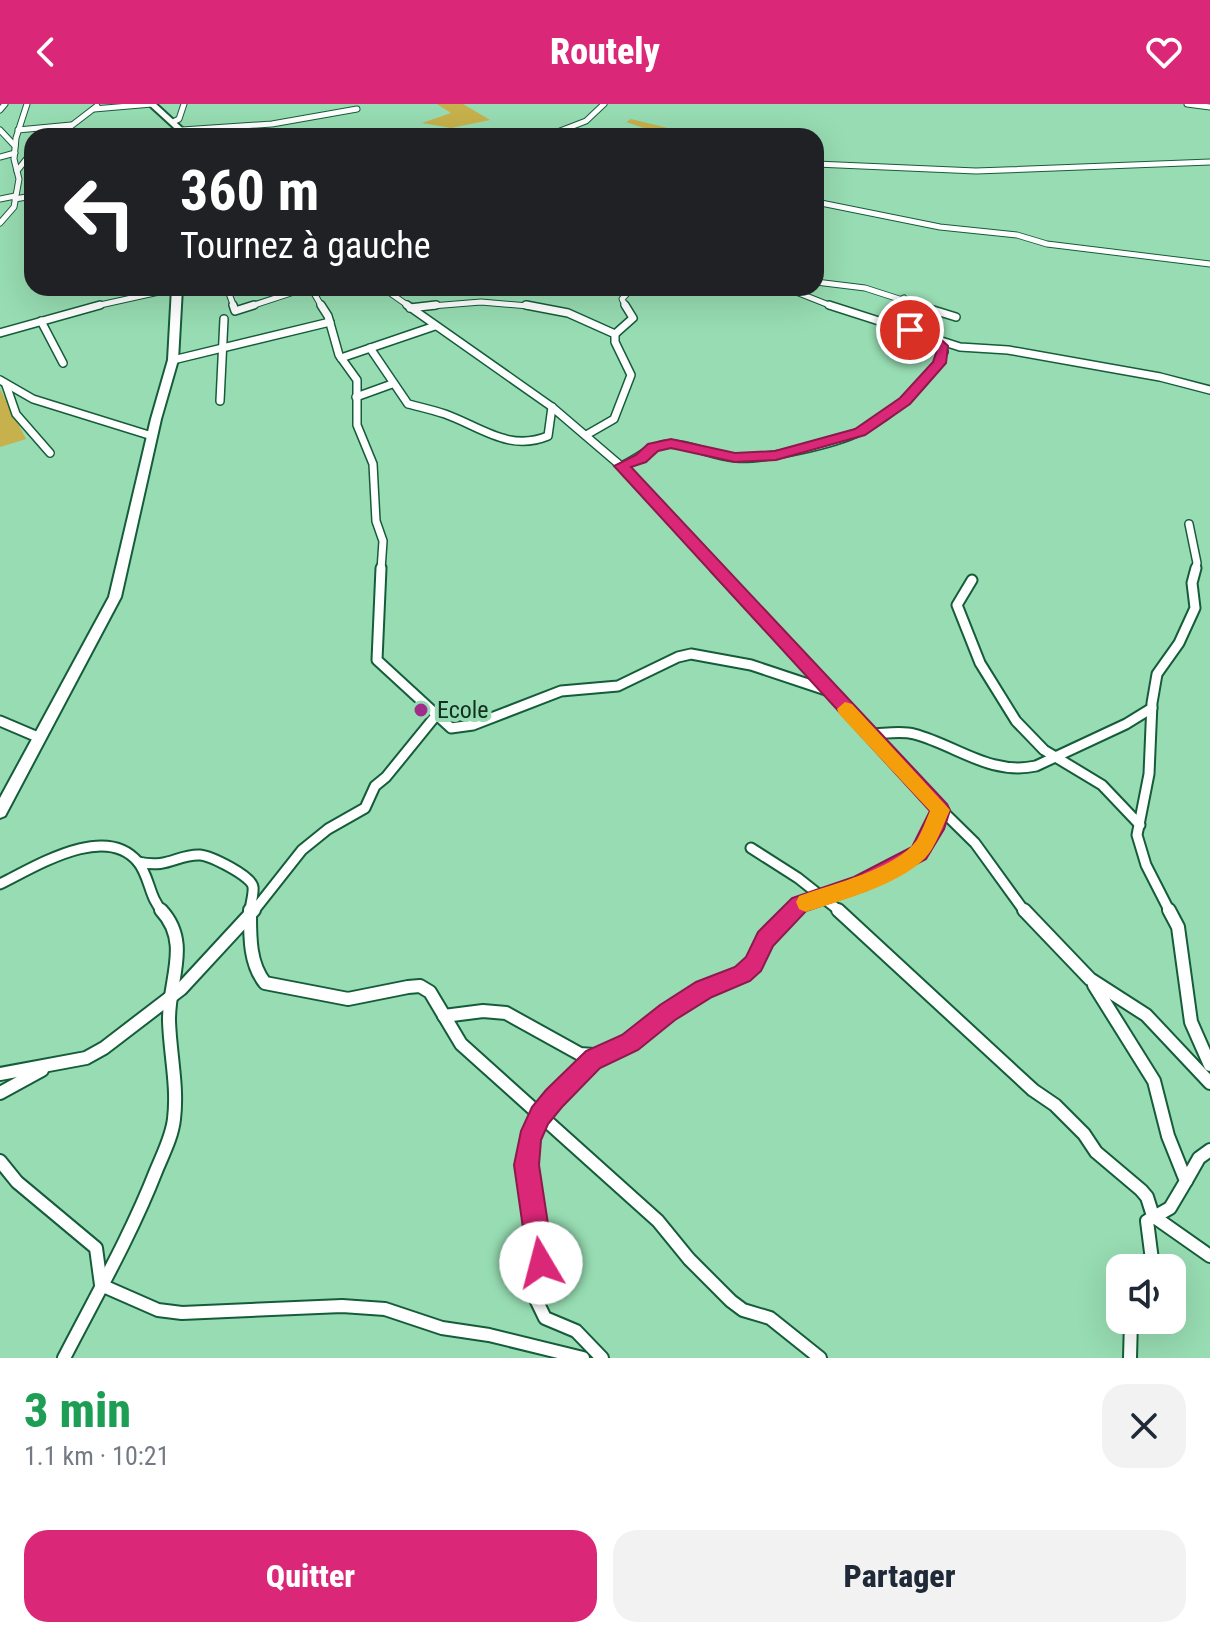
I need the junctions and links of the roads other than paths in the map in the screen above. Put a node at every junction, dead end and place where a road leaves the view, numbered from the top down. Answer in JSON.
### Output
{"nodes":[{"id":1,"x":5,"y":104,"type":"edge"},
{"id":2,"x":27,"y":104,"type":"edge"},
{"id":3,"x":100,"y":104,"type":"edge"},
{"id":4,"x":152,"y":104,"type":"edge"},
{"id":5,"x":184,"y":104,"type":"edge"},
{"id":6,"x":604,"y":104,"type":"edge"},
{"id":7,"x":1187,"y":104,"type":"edge"},
{"id":8,"x":1210,"y":107,"type":"edge"},
{"id":9,"x":94,"y":109,"type":"junction"},
{"id":10,"x":357,"y":109,"type":"dead end"},
{"id":11,"x":0,"y":110,"type":"edge"},
{"id":12,"x":173,"y":122,"type":"junction"},
{"id":13,"x":71,"y":125,"type":"junction"},
{"id":14,"x":39,"y":128,"type":"edge"},
{"id":15,"x":67,"y":128,"type":"edge"},
{"id":16,"x":180,"y":128,"type":"edge"},
{"id":17,"x":233,"y":128,"type":"edge"},
{"id":18,"x":568,"y":128,"type":"edge"},
{"id":19,"x":24,"y":129,"type":"edge"},
{"id":20,"x":0,"y":130,"type":"edge"},
{"id":21,"x":18,"y":130,"type":"junction"},
{"id":22,"x":15,"y":152,"type":"junction"},
{"id":23,"x":24,"y":154,"type":"edge"},
{"id":24,"x":0,"y":157,"type":"edge"},
{"id":25,"x":1210,"y":162,"type":"edge"},
{"id":26,"x":24,"y":164,"type":"edge"},
{"id":27,"x":824,"y":164,"type":"edge"},
{"id":28,"x":17,"y":171,"type":"junction"},
{"id":29,"x":24,"y":197,"type":"edge"},
{"id":30,"x":15,"y":198,"type":"junction"},
{"id":31,"x":0,"y":199,"type":"edge"},
{"id":32,"x":824,"y":204,"type":"edge"},
{"id":33,"x":0,"y":223,"type":"edge"},
{"id":34,"x":1210,"y":264,"type":"edge"},
{"id":35,"x":824,"y":283,"type":"edge"},
{"id":36,"x":138,"y":296,"type":"edge"},
{"id":37,"x":177,"y":296,"type":"edge"},
{"id":38,"x":229,"y":296,"type":"edge"},
{"id":39,"x":283,"y":296,"type":"edge"},
{"id":40,"x":313,"y":296,"type":"edge"},
{"id":41,"x":394,"y":296,"type":"edge"},
{"id":42,"x":625,"y":296,"type":"edge"},
{"id":43,"x":807,"y":296,"type":"edge"},
{"id":44,"x":904,"y":298,"type":"junction"},
{"id":45,"x":410,"y":308,"type":"junction"},
{"id":46,"x":956,"y":317,"type":"dead end"},
{"id":47,"x":224,"y":319,"type":"dead end"},
{"id":48,"x":41,"y":321,"type":"junction"},
{"id":49,"x":330,"y":322,"type":"junction"},
{"id":50,"x":435,"y":326,"type":"junction"},
{"id":51,"x":910,"y":330,"type":"junction"},
{"id":52,"x":0,"y":333,"type":"edge"},
{"id":53,"x":615,"y":334,"type":"junction"},
{"id":54,"x":931,"y":337,"type":"junction"},
{"id":55,"x":370,"y":348,"type":"junction"},
{"id":56,"x":223,"y":349,"type":"junction"},
{"id":57,"x":341,"y":358,"type":"junction"},
{"id":58,"x":173,"y":360,"type":"junction"},
{"id":59,"x":63,"y":363,"type":"dead end"},
{"id":60,"x":3,"y":382,"type":"edge"},
{"id":61,"x":392,"y":384,"type":"junction"},
{"id":62,"x":1210,"y":390,"type":"edge"},
{"id":63,"x":356,"y":397,"type":"junction"},
{"id":64,"x":220,"y":401,"type":"dead end"},
{"id":65,"x":552,"y":407,"type":"junction"},
{"id":66,"x":588,"y":434,"type":"junction"},
{"id":67,"x":152,"y":436,"type":"junction"},
{"id":68,"x":50,"y":453,"type":"dead end"},
{"id":69,"x":621,"y":466,"type":"junction"},
{"id":70,"x":1189,"y":524,"type":"dead end"},
{"id":71,"x":972,"y":580,"type":"dead end"},
{"id":72,"x":829,"y":691,"type":"junction"},
{"id":73,"x":1152,"y":708,"type":"junction"},
{"id":74,"x":438,"y":713,"type":"junction"},
{"id":75,"x":0,"y":721,"type":"edge"},
{"id":76,"x":869,"y":734,"type":"junction"},
{"id":77,"x":40,"y":738,"type":"junction"},
{"id":78,"x":1055,"y":756,"type":"junction"},
{"id":79,"x":940,"y":810,"type":"junction"},
{"id":80,"x":0,"y":812,"type":"edge"},
{"id":81,"x":1140,"y":825,"type":"junction"},
{"id":82,"x":751,"y":848,"type":"dead end"},
{"id":83,"x":138,"y":862,"type":"junction"},
{"id":84,"x":0,"y":884,"type":"edge"},
{"id":85,"x":822,"y":897,"type":"junction"},
{"id":86,"x":253,"y":911,"type":"junction"},
{"id":87,"x":1090,"y":979,"type":"junction"},
{"id":88,"x":171,"y":998,"type":"junction"},
{"id":89,"x":444,"y":1016,"type":"junction"},
{"id":90,"x":594,"y":1058,"type":"junction"},
{"id":91,"x":52,"y":1065,"type":"junction"},
{"id":92,"x":1210,"y":1065,"type":"edge"},
{"id":93,"x":0,"y":1074,"type":"edge"},
{"id":94,"x":1210,"y":1083,"type":"edge"},
{"id":95,"x":0,"y":1093,"type":"edge"},
{"id":96,"x":540,"y":1115,"type":"junction"},
{"id":97,"x":1210,"y":1150,"type":"edge"},
{"id":98,"x":0,"y":1161,"type":"edge"},
{"id":99,"x":1186,"y":1181,"type":"junction"},
{"id":100,"x":1153,"y":1216,"type":"junction"},
{"id":101,"x":1151,"y":1254,"type":"edge"},
{"id":102,"x":1210,"y":1256,"type":"edge"},
{"id":103,"x":101,"y":1285,"type":"junction"},
{"id":104,"x":1131,"y":1334,"type":"edge"},
{"id":105,"x":64,"y":1358,"type":"edge"},
{"id":106,"x":583,"y":1358,"type":"edge"},
{"id":107,"x":602,"y":1358,"type":"edge"},
{"id":108,"x":820,"y":1358,"type":"edge"},
{"id":109,"x":1130,"y":1358,"type":"edge"}],
"edges":[{"from":1,"to":11,"type":"street"},
{"from":2,"to":21,"type":"street"},
{"from":3,"to":9,"type":"street"},
{"from":4,"to":9,"type":"street"},
{"from":4,"to":12,"type":"street"},
{"from":5,"to":12,"type":"street"},
{"from":6,"to":18,"type":"street"},
{"from":7,"to":8,"type":"street"},
{"from":9,"to":13,"type":"street"},
{"from":10,"to":17,"type":"street"},
{"from":12,"to":16,"type":"street"},
{"from":13,"to":14,"type":"street"},
{"from":13,"to":15,"type":"street"},
{"from":19,"to":21,"type":"street"},
{"from":20,"to":22,"type":"street"},
{"from":21,"to":22,"type":"street"},
{"from":22,"to":23,"type":"street"},
{"from":22,"to":24,"type":"street"},
{"from":22,"to":28,"type":"street"},
{"from":25,"to":27,"type":"street"},
{"from":26,"to":28,"type":"street"},
{"from":28,"to":30,"type":"street"},
{"from":29,"to":30,"type":"street"},
{"from":30,"to":31,"type":"street"},
{"from":30,"to":33,"type":"street"},
{"from":32,"to":34,"type":"street"},
{"from":35,"to":44,"type":"street"},
{"from":36,"to":48,"type":"street"},
{"from":37,"to":58,"type":"street"},
{"from":38,"to":39,"type":"street"},
{"from":40,"to":49,"type":"street"},
{"from":41,"to":45,"type":"street"},
{"from":42,"to":53,"type":"street"},
{"from":43,"to":51,"type":"street"},
{"from":44,"to":46,"type":"street"},
{"from":44,"to":51,"type":"street"},
{"from":45,"to":50,"type":"street"},
{"from":45,"to":53,"type":"street"},
{"from":47,"to":56,"type":"street"},
{"from":48,"to":52,"type":"street"},
{"from":48,"to":59,"type":"street"},
{"from":49,"to":56,"type":"street"},
{"from":49,"to":57,"type":"street"},
{"from":50,"to":55,"type":"street"},
{"from":50,"to":65,"type":"street"},
{"from":51,"to":54,"type":"street"},
{"from":53,"to":66,"type":"street"},
{"from":54,"to":62,"type":"street"},
{"from":54,"to":69,"type":"street"},
{"from":55,"to":57,"type":"street"},
{"from":55,"to":61,"type":"street"},
{"from":56,"to":58,"type":"street"},
{"from":56,"to":64,"type":"street"},
{"from":57,"to":63,"type":"street"},
{"from":58,"to":67,"type":"street"},
{"from":60,"to":67,"type":"street"},
{"from":60,"to":68,"type":"street"},
{"from":61,"to":63,"type":"street"},
{"from":61,"to":65,"type":"street"},
{"from":63,"to":74,"type":"street"},
{"from":65,"to":66,"type":"street"},
{"from":66,"to":69,"type":"street"},
{"from":67,"to":77,"type":"street"},
{"from":69,"to":72,"type":"street"},
{"from":70,"to":73,"type":"street"},
{"from":71,"to":78,"type":"street"},
{"from":72,"to":74,"type":"street"},
{"from":72,"to":76,"type":"street"},
{"from":73,"to":78,"type":"street"},
{"from":73,"to":81,"type":"street"},
{"from":74,"to":86,"type":"street"},
{"from":75,"to":77,"type":"street"},
{"from":76,"to":78,"type":"street"},
{"from":76,"to":79,"type":"street"},
{"from":77,"to":80,"type":"street"},
{"from":78,"to":81,"type":"street"},
{"from":79,"to":85,"type":"street"},
{"from":79,"to":87,"type":"street"},
{"from":81,"to":92,"type":"street"},
{"from":82,"to":85,"type":"street"},
{"from":83,"to":84,"type":"street"},
{"from":83,"to":86,"type":"street"},
{"from":83,"to":88,"type":"street"},
{"from":85,"to":90,"type":"street"},
{"from":85,"to":100,"type":"street"},
{"from":86,"to":88,"type":"street"},
{"from":86,"to":89,"type":"street"},
{"from":87,"to":94,"type":"street"},
{"from":87,"to":99,"type":"street"},
{"from":88,"to":91,"type":"street"},
{"from":88,"to":103,"type":"street"},
{"from":89,"to":90,"type":"street"},
{"from":89,"to":96,"type":"street"},
{"from":90,"to":96,"type":"street"},
{"from":91,"to":93,"type":"street"},
{"from":91,"to":95,"type":"street"},
{"from":96,"to":107,"type":"street"},
{"from":96,"to":108,"type":"street"},
{"from":97,"to":99,"type":"street"},
{"from":98,"to":103,"type":"street"},
{"from":99,"to":100,"type":"street"},
{"from":100,"to":101,"type":"street"},
{"from":100,"to":102,"type":"street"},
{"from":103,"to":105,"type":"street"},
{"from":103,"to":106,"type":"street"},
{"from":104,"to":109,"type":"street"}]}
